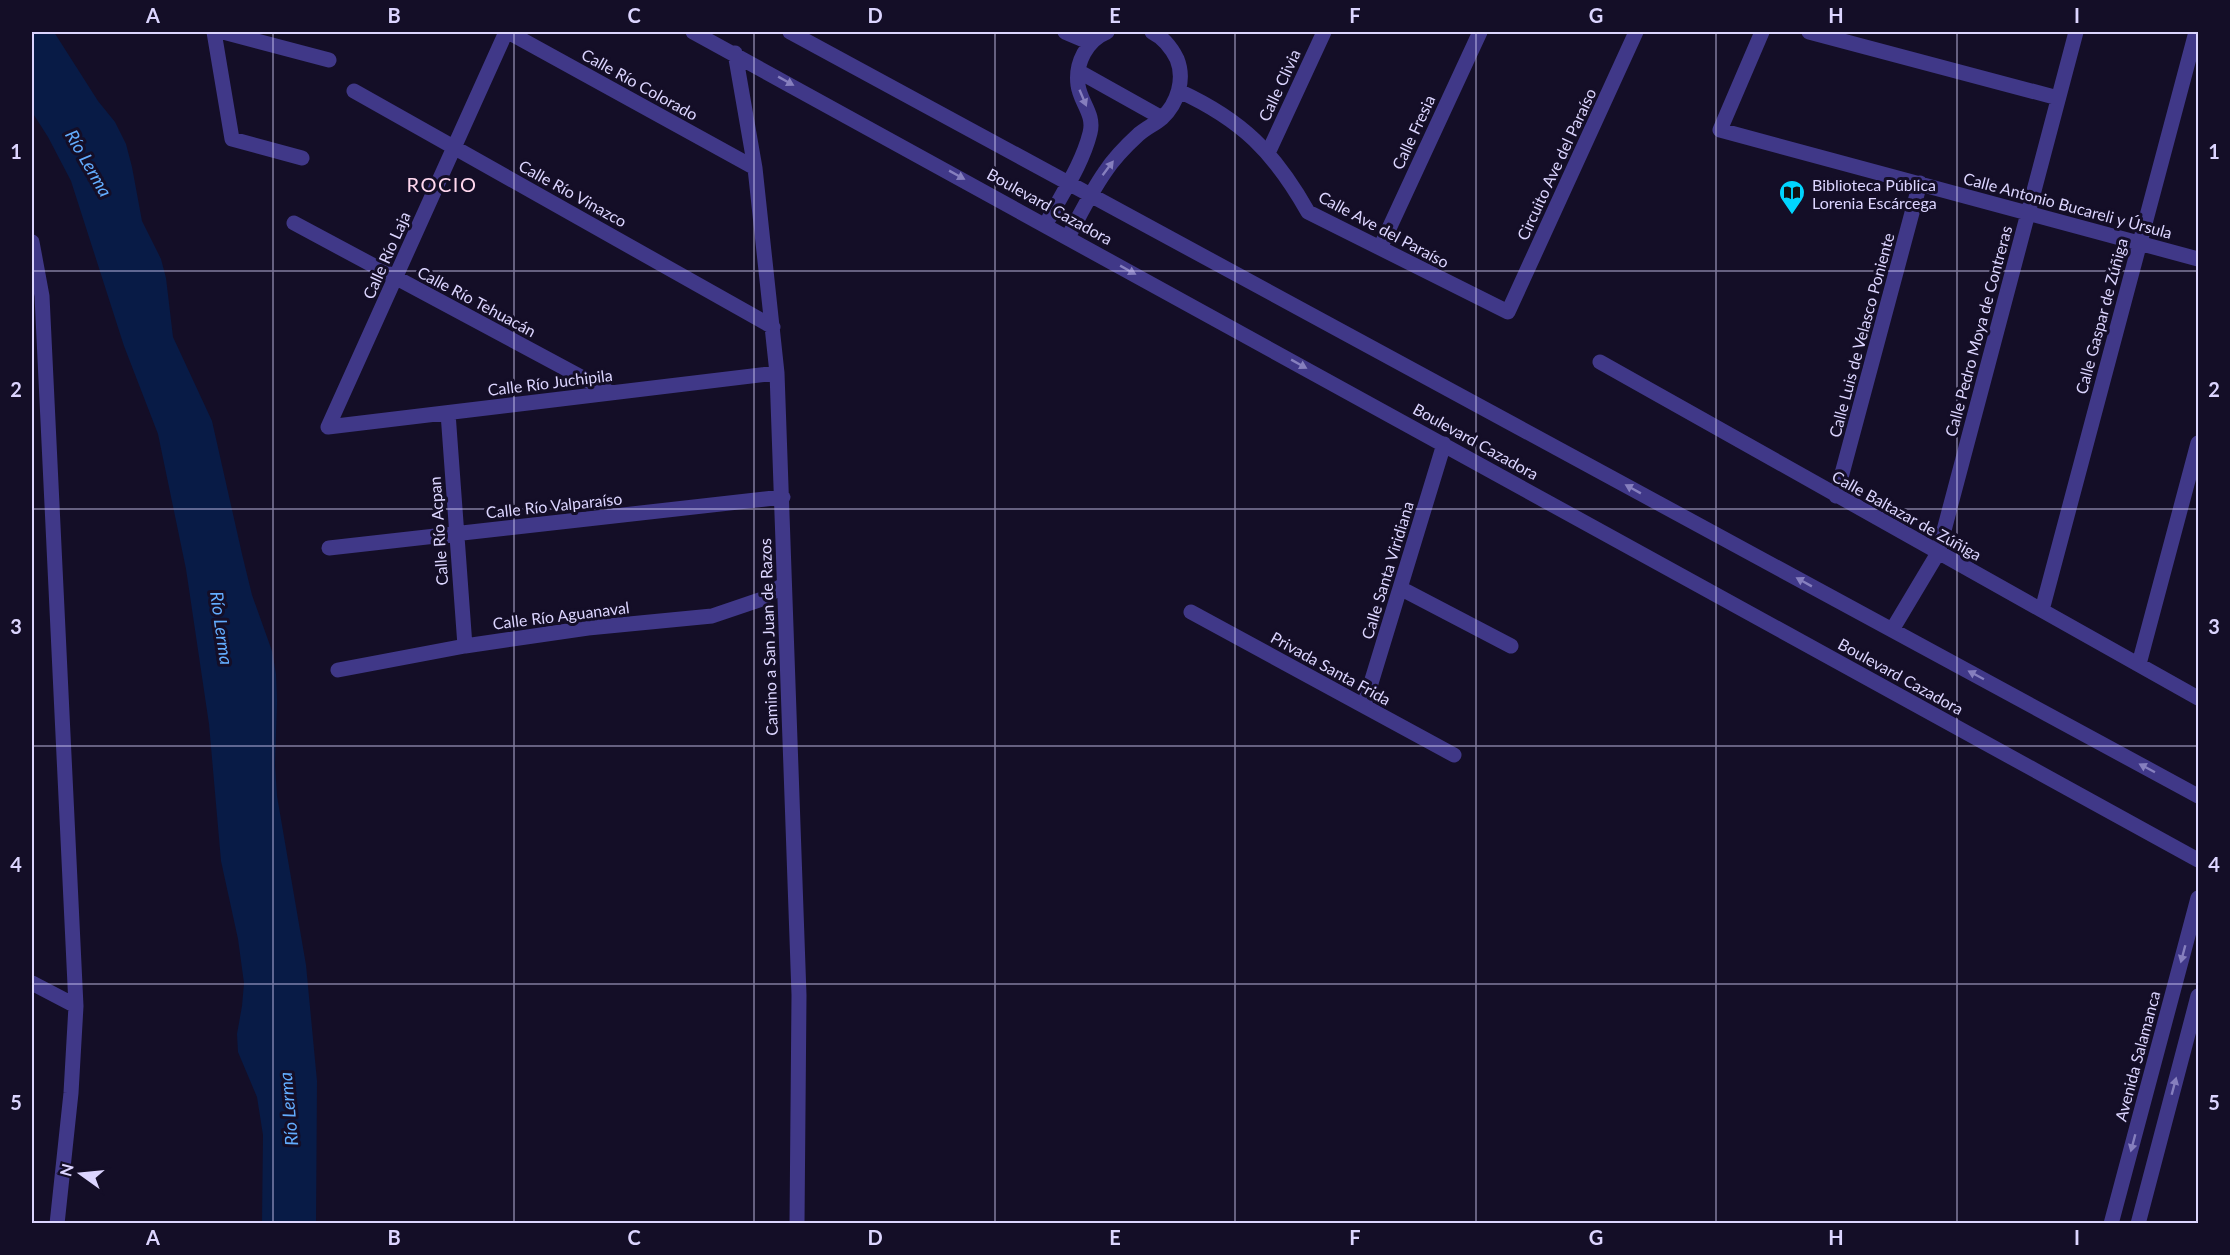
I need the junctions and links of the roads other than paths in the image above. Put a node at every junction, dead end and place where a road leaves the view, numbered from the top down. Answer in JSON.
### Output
{"nodes":[{"id":1,"x":214,"y":32,"type":"edge"},
{"id":2,"x":223,"y":32,"type":"edge"},
{"id":3,"x":507,"y":32,"type":"edge"},
{"id":4,"x":693,"y":32,"type":"edge"},
{"id":5,"x":790,"y":32,"type":"edge"},
{"id":6,"x":1065,"y":32,"type":"edge"},
{"id":7,"x":1107,"y":32,"type":"edge"},
{"id":8,"x":1152,"y":32,"type":"edge"},
{"id":9,"x":1324,"y":32,"type":"edge"},
{"id":10,"x":1480,"y":32,"type":"edge"},
{"id":11,"x":1636,"y":32,"type":"edge"},
{"id":12,"x":1762,"y":32,"type":"edge"},
{"id":13,"x":1809,"y":32,"type":"edge"},
{"id":14,"x":2076,"y":32,"type":"edge"},
{"id":15,"x":2196,"y":32,"type":"edge"},
{"id":16,"x":1167,"y":36,"type":"edge"},
{"id":17,"x":1091,"y":43,"type":"junction"},
{"id":18,"x":735,"y":53,"type":"junction"},
{"id":19,"x":329,"y":60,"type":"dead end"},
{"id":20,"x":1078,"y":71,"type":"junction"},
{"id":21,"x":354,"y":91,"type":"dead end"},
{"id":22,"x":1179,"y":91,"type":"junction"},
{"id":23,"x":2058,"y":98,"type":"junction"},
{"id":24,"x":1162,"y":118,"type":"junction"},
{"id":25,"x":454,"y":147,"type":"junction"},
{"id":26,"x":1268,"y":153,"type":"junction"},
{"id":27,"x":302,"y":158,"type":"dead end"},
{"id":28,"x":755,"y":168,"type":"junction"},
{"id":29,"x":1068,"y":182,"type":"junction"},
{"id":30,"x":1920,"y":183,"type":"junction"},
{"id":31,"x":1091,"y":195,"type":"junction"},
{"id":32,"x":2028,"y":213,"type":"junction"},
{"id":33,"x":294,"y":223,"type":"dead end"},
{"id":34,"x":1046,"y":224,"type":"junction"},
{"id":35,"x":1068,"y":237,"type":"junction"},
{"id":36,"x":32,"y":242,"type":"edge"},
{"id":37,"x":2140,"y":243,"type":"junction"},
{"id":38,"x":1380,"y":248,"type":"junction"},
{"id":39,"x":2199,"y":259,"type":"edge"},
{"id":40,"x":396,"y":278,"type":"junction"},
{"id":41,"x":1508,"y":312,"type":"joint"},
{"id":42,"x":773,"y":327,"type":"junction"},
{"id":43,"x":1600,"y":362,"type":"dead end"},
{"id":44,"x":777,"y":372,"type":"junction"},
{"id":45,"x":611,"y":393,"type":"junction"},
{"id":46,"x":448,"y":413,"type":"junction"},
{"id":47,"x":328,"y":428,"type":"joint"},
{"id":48,"x":2199,"y":443,"type":"edge"},
{"id":49,"x":1444,"y":444,"type":"junction"},
{"id":50,"x":1836,"y":496,"type":"junction"},
{"id":51,"x":783,"y":497,"type":"junction"},
{"id":52,"x":457,"y":534,"type":"junction"},
{"id":53,"x":329,"y":548,"type":"dead end"},
{"id":54,"x":1938,"y":552,"type":"junction"},
{"id":55,"x":783,"y":585,"type":"junction"},
{"id":56,"x":1400,"y":588,"type":"junction"},
{"id":57,"x":2042,"y":610,"type":"junction"},
{"id":58,"x":1191,"y":612,"type":"dead end"},
{"id":59,"x":1892,"y":630,"type":"junction"},
{"id":60,"x":465,"y":646,"type":"junction"},
{"id":61,"x":1511,"y":646,"type":"dead end"},
{"id":62,"x":2139,"y":664,"type":"junction"},
{"id":63,"x":338,"y":670,"type":"dead end"},
{"id":64,"x":2199,"y":698,"type":"edge"},
{"id":65,"x":1364,"y":706,"type":"junction"},
{"id":66,"x":1454,"y":755,"type":"dead end"},
{"id":67,"x":2199,"y":796,"type":"edge"},
{"id":68,"x":2199,"y":860,"type":"edge"},
{"id":69,"x":2199,"y":898,"type":"edge"},
{"id":70,"x":32,"y":983,"type":"edge"},
{"id":71,"x":2199,"y":996,"type":"edge"},
{"id":72,"x":76,"y":1006,"type":"junction"},
{"id":73,"x":2194,"y":1032,"type":"edge"},
{"id":74,"x":57,"y":1224,"type":"edge"},
{"id":75,"x":797,"y":1224,"type":"edge"},
{"id":76,"x":2111,"y":1224,"type":"edge"},
{"id":77,"x":2138,"y":1224,"type":"edge"}],
"edges":[{"from":1,"to":27,"type":"street"},
{"from":2,"to":19,"type":"street"},
{"from":3,"to":25,"type":"street","name":"Calle Río Laja"},
{"from":3,"to":28,"type":"street","name":"Calle Río Colorado"},
{"from":4,"to":18,"type":"street","name":"Boulevard Cazadora"},
{"from":5,"to":29,"type":"street","name":"Boulevard Cazadora"},
{"from":6,"to":17,"type":"street"},
{"from":7,"to":17,"type":"street"},
{"from":8,"to":16,"type":"street"},
{"from":9,"to":26,"type":"street","name":"Calle Clivia"},
{"from":10,"to":38,"type":"street","name":"Calle Fresia"},
{"from":11,"to":41,"type":"street","name":"Circuito Ave del Paraíso"},
{"from":12,"to":30,"type":"street","name":"Calle Antonio Bucareli y Úrsula"},
{"from":13,"to":23,"type":"street"},
{"from":14,"to":23,"type":"street","name":"Calle Pedro Moya de Contreras"},
{"from":15,"to":37,"type":"street","name":"Calle Gaspar de Zúñiga"},
{"from":16,"to":22,"type":"street"},
{"from":17,"to":20,"type":"street"},
{"from":18,"to":28,"type":"street","name":"Camino a San Juan de Razos"},
{"from":18,"to":34,"type":"street","name":"Boulevard Cazadora","one_way":true},
{"from":20,"to":24,"type":"street"},
{"from":20,"to":29,"type":"street","one_way":true},
{"from":21,"to":25,"type":"street","name":"Calle Río Vinazco"},
{"from":22,"to":24,"type":"street"},
{"from":22,"to":26,"type":"street","name":"Calle Ave del Paraíso"},
{"from":23,"to":32,"type":"street","name":"Calle Pedro Moya de Contreras"},
{"from":31,"to":24,"type":"street","one_way":true},
{"from":25,"to":40,"type":"street","name":"Calle Río Laja"},
{"from":25,"to":42,"type":"street","name":"Calle Río Vinazco"},
{"from":26,"to":38,"type":"street","name":"Calle Ave del Paraíso"},
{"from":28,"to":42,"type":"street","name":"Camino a San Juan de Razos"},
{"from":29,"to":31,"type":"street","name":"Boulevard Cazadora"},
{"from":29,"to":34,"type":"street"},
{"from":30,"to":32,"type":"street","name":"Calle Antonio Bucareli y Úrsula"},
{"from":30,"to":50,"type":"street","name":"Calle Luis de Velasco Poniente"},
{"from":31,"to":35,"type":"street"},
{"from":59,"to":31,"type":"street","name":"Boulevard Cazadora","one_way":true},
{"from":32,"to":37,"type":"street","name":"Calle Antonio Bucareli y Úrsula"},
{"from":32,"to":54,"type":"street","name":"Calle Pedro Moya de Contreras"},
{"from":33,"to":40,"type":"street","name":"Calle Río Tehuacán"},
{"from":34,"to":35,"type":"street","name":"Boulevard Cazadora"},
{"from":35,"to":49,"type":"street","name":"Boulevard Cazadora","one_way":true},
{"from":36,"to":72,"type":"street"},
{"from":37,"to":39,"type":"street","name":"Calle Antonio Bucareli y Úrsula"},
{"from":37,"to":57,"type":"street","name":"Calle Gaspar de Zúñiga"},
{"from":38,"to":41,"type":"street","name":"Calle Ave del Paraíso"},
{"from":40,"to":45,"type":"street","name":"Calle Río Tehuacán"},
{"from":40,"to":47,"type":"street","name":"Calle Río Laja"},
{"from":42,"to":44,"type":"street","name":"Camino a San Juan de Razos"},
{"from":43,"to":50,"type":"street","name":"Calle Baltazar de Zúñiga"},
{"from":44,"to":45,"type":"street","name":"Calle Río Juchipila"},
{"from":44,"to":51,"type":"street","name":"Camino a San Juan de Razos"},
{"from":45,"to":46,"type":"street","name":"Calle Río Juchipila"},
{"from":46,"to":47,"type":"street","name":"Calle Río Juchipila"},
{"from":46,"to":52,"type":"street","name":"Calle Río Acpan"},
{"from":48,"to":62,"type":"street"},
{"from":49,"to":56,"type":"street","name":"Calle Santa Viridiana"},
{"from":49,"to":68,"type":"street","name":"Boulevard Cazadora"},
{"from":50,"to":54,"type":"street","name":"Calle Baltazar de Zúñiga"},
{"from":51,"to":52,"type":"street","name":"Calle Río Valparaíso"},
{"from":51,"to":55,"type":"street","name":"Camino a San Juan de Razos"},
{"from":52,"to":53,"type":"street","name":"Calle Río Valparaíso"},
{"from":52,"to":60,"type":"street","name":"Calle Río Acpan"},
{"from":54,"to":57,"type":"street","name":"Calle Baltazar de Zúñiga"},
{"from":54,"to":59,"type":"street","name":"Calle Pedro Moya de Contreras"},
{"from":55,"to":60,"type":"street","name":"Calle Río Aguanaval"},
{"from":55,"to":75,"type":"street","name":"Camino a San Juan de Razos"},
{"from":56,"to":61,"type":"street"},
{"from":56,"to":65,"type":"street","name":"Calle Santa Viridiana"},
{"from":57,"to":62,"type":"street","name":"Calle Baltazar de Zúñiga"},
{"from":58,"to":65,"type":"street","name":"Privada Santa Frida"},
{"from":67,"to":59,"type":"street","name":"Boulevard Cazadora","one_way":true},
{"from":60,"to":63,"type":"street","name":"Calle Río Aguanaval"},
{"from":62,"to":64,"type":"street","name":"Calle Baltazar de Zúñiga"},
{"from":65,"to":66,"type":"street","name":"Privada Santa Frida"},
{"from":69,"to":76,"type":"street","name":"Avenida Salamanca","one_way":true},
{"from":70,"to":72,"type":"street"},
{"from":71,"to":73,"type":"street"},
{"from":72,"to":74,"type":"street"},
{"from":77,"to":73,"type":"street","one_way":true}]}
